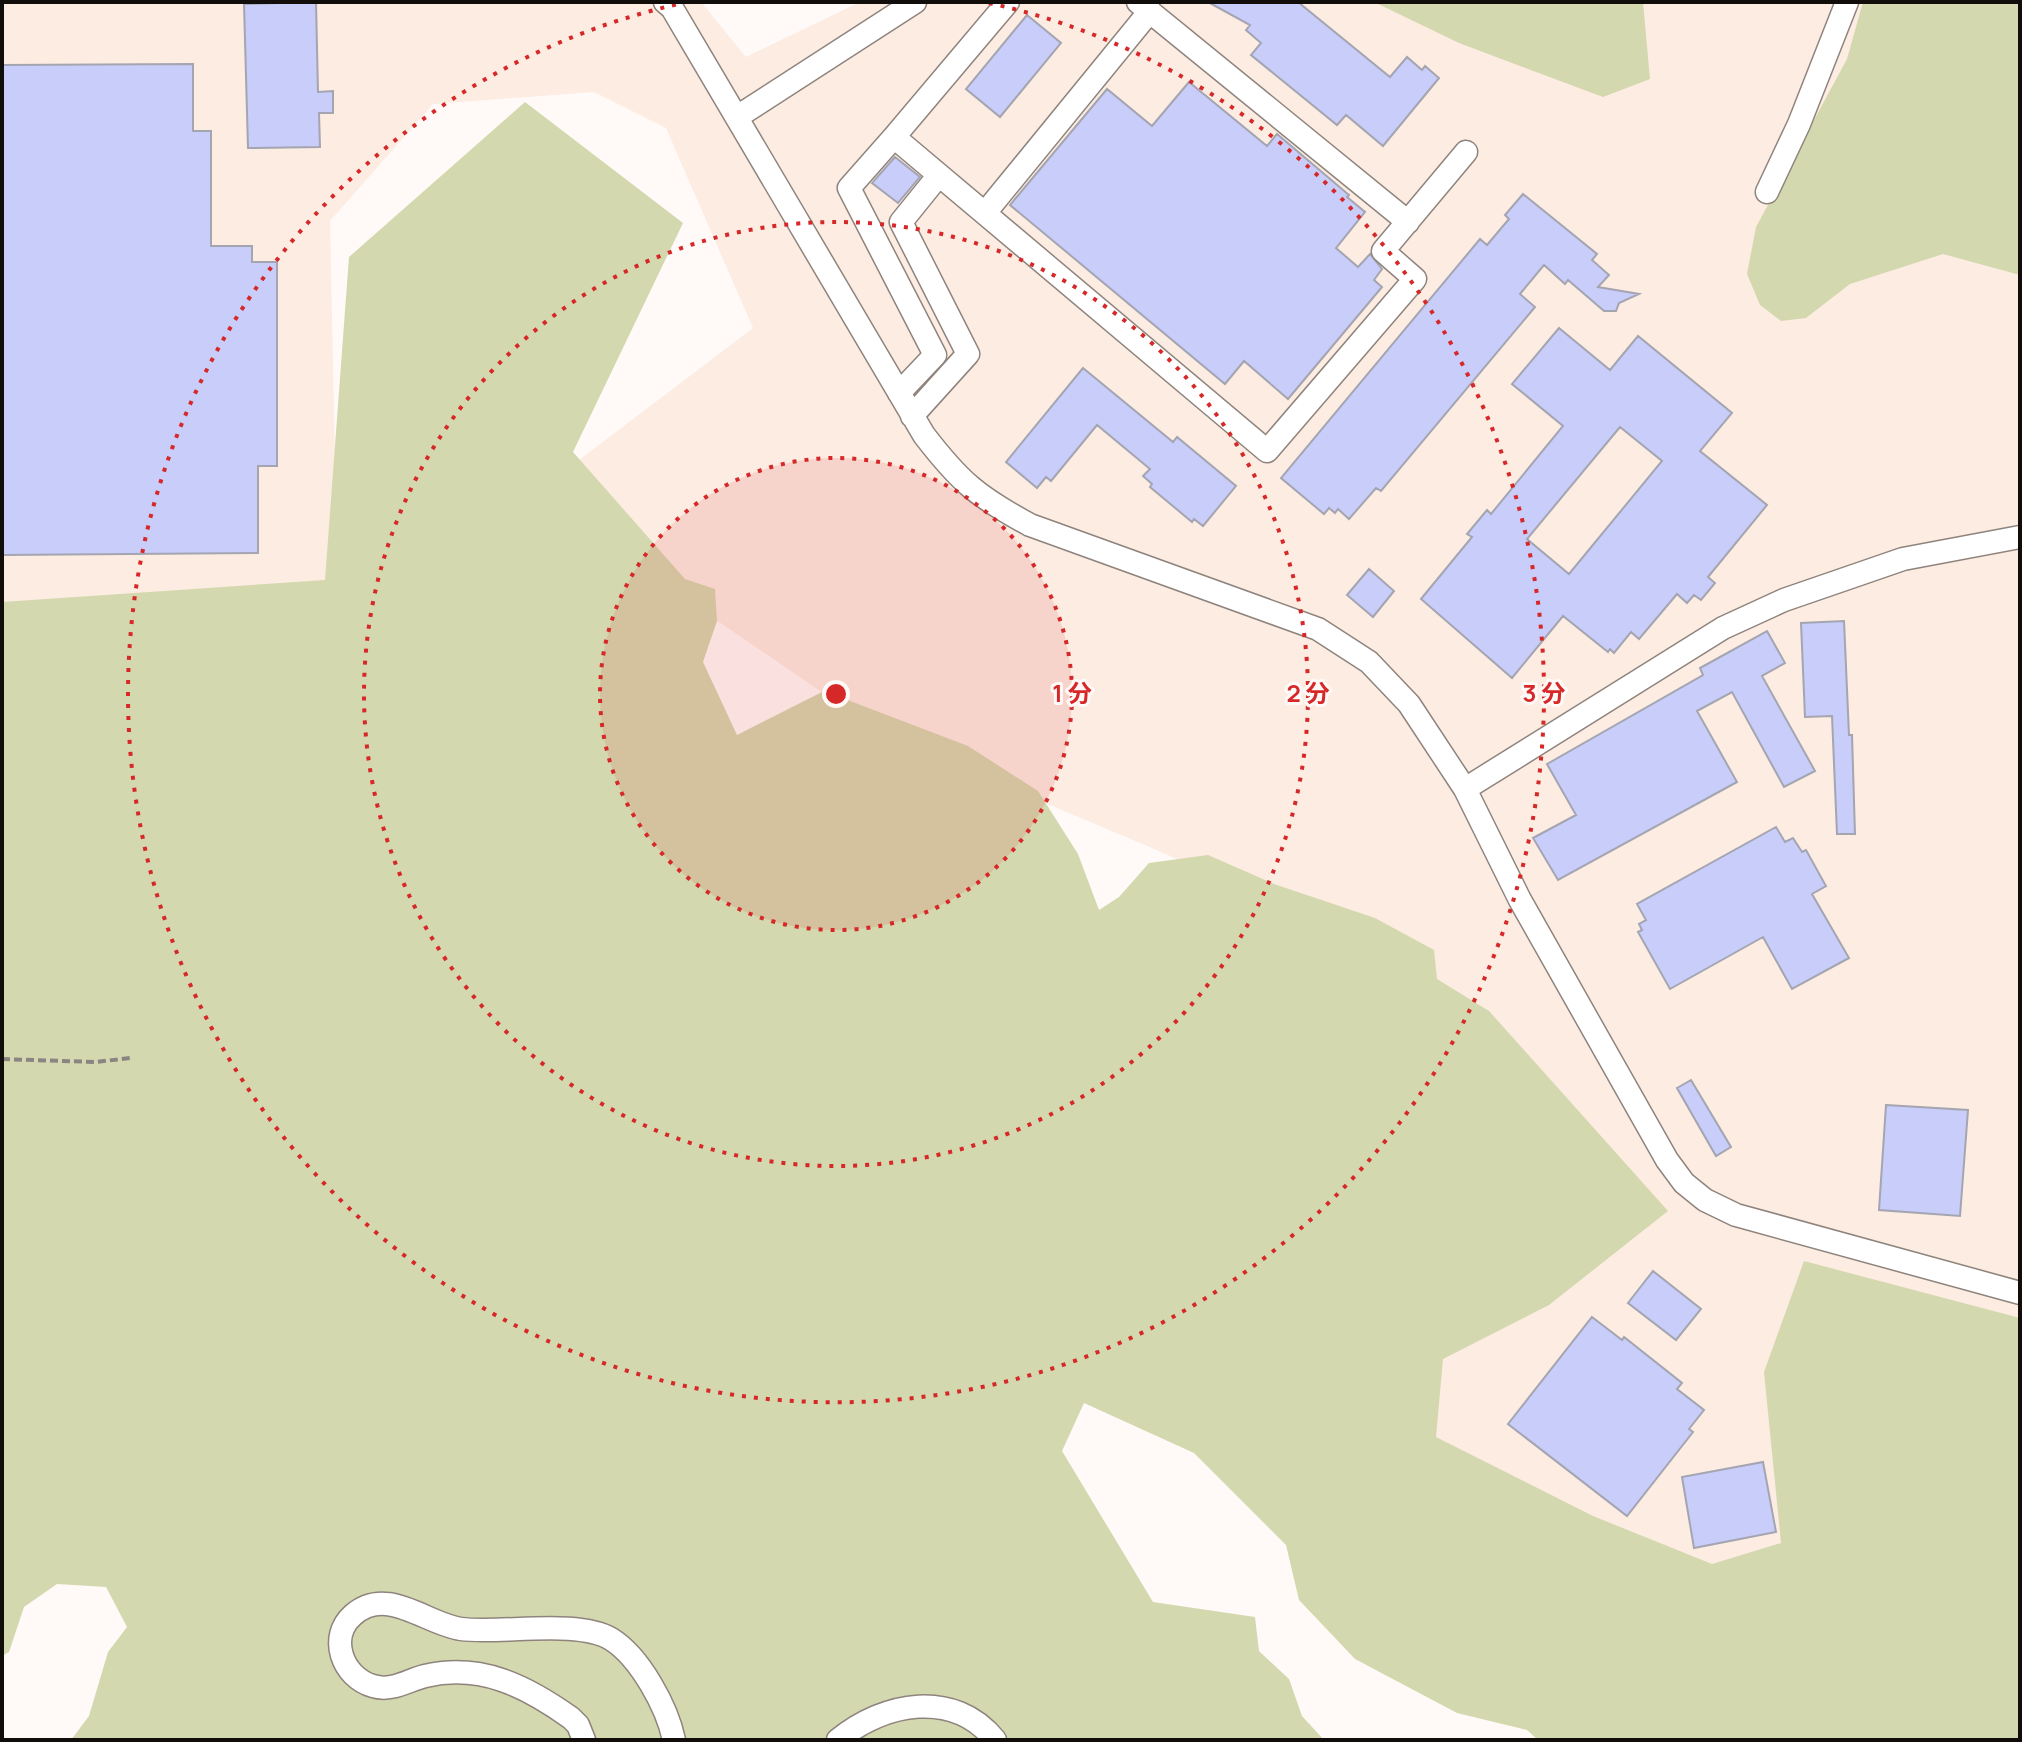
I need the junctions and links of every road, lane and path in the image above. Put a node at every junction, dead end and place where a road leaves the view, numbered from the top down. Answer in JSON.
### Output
{"nodes":[{"id":1,"x":665,"y":2,"type":"edge"},
{"id":2,"x":915,"y":2,"type":"edge"},
{"id":3,"x":1008,"y":2,"type":"edge"},
{"id":4,"x":1847,"y":2,"type":"edge"},
{"id":5,"x":1144,"y":7,"type":"edge"},
{"id":6,"x":737,"y":117,"type":"junction"},
{"id":7,"x":894,"y":137,"type":"junction"},
{"id":8,"x":1466,"y":152,"type":"dead end"},
{"id":9,"x":939,"y":175,"type":"junction"},
{"id":10,"x":1767,"y":192,"type":"dead end"},
{"id":11,"x":985,"y":213,"type":"junction"},
{"id":12,"x":1408,"y":222,"type":"junction"},
{"id":13,"x":899,"y":393,"type":"junction"},
{"id":14,"x":912,"y":416,"type":"junction"},
{"id":15,"x":2020,"y":537,"type":"edge"},
{"id":16,"x":1465,"y":789,"type":"junction"},
{"id":17,"x":130,"y":1058,"type":"dead end"},
{"id":18,"x":2,"y":1059,"type":"edge"},
{"id":19,"x":2020,"y":1293,"type":"edge"},
{"id":20,"x":584,"y":1740,"type":"edge"},
{"id":21,"x":674,"y":1740,"type":"edge"},
{"id":22,"x":838,"y":1740,"type":"edge"},
{"id":23,"x":995,"y":1740,"type":"edge"}],
"edges":[{"from":1,"to":6,"type":"street"},
{"from":2,"to":6,"type":"street"},
{"from":3,"to":7,"type":"street"},
{"from":4,"to":10,"type":"street"},
{"from":5,"to":11,"type":"street"},
{"from":5,"to":12,"type":"street"},
{"from":6,"to":13,"type":"street"},
{"from":7,"to":9,"type":"street"},
{"from":7,"to":13,"type":"street"},
{"from":8,"to":12,"type":"street"},
{"from":9,"to":11,"type":"street"},
{"from":9,"to":14,"type":"street"},
{"from":11,"to":12,"type":"street"},
{"from":13,"to":14,"type":"street"},
{"from":14,"to":16,"type":"street"},
{"from":15,"to":16,"type":"street"},
{"from":16,"to":19,"type":"street"},
{"from":17,"to":18,"type":"path"},
{"from":20,"to":21,"type":"street"},
{"from":22,"to":23,"type":"street"}]}
